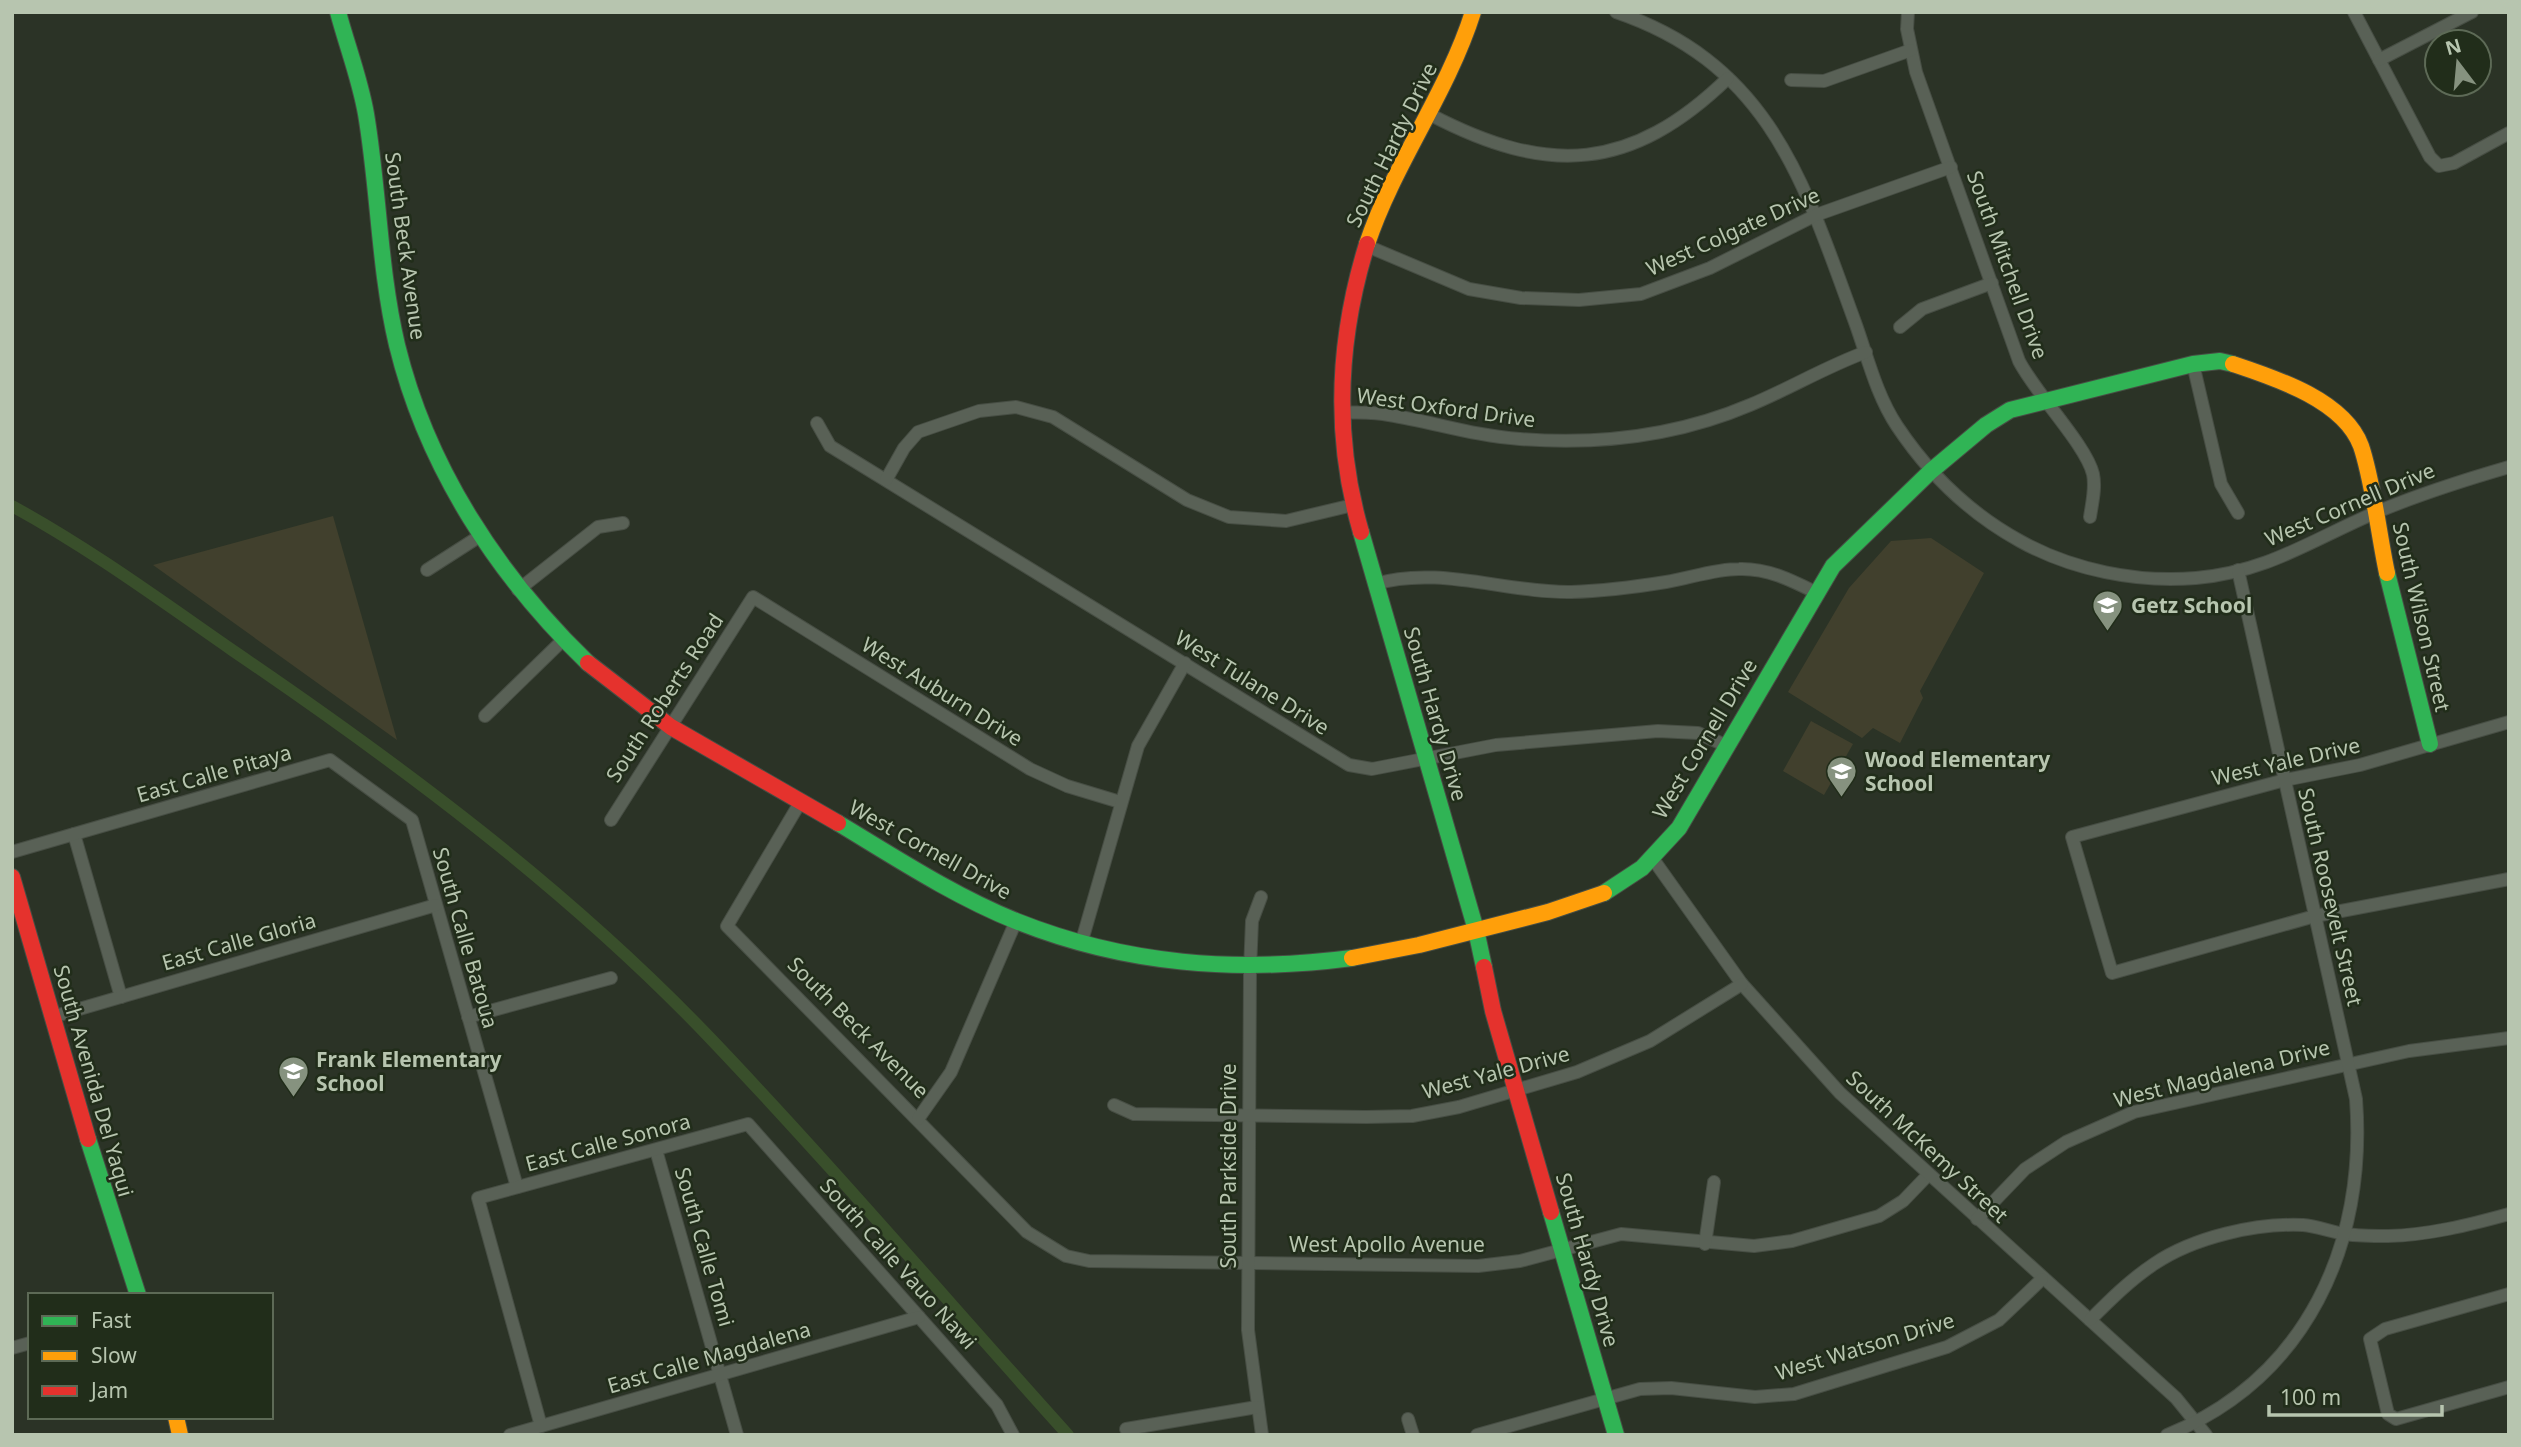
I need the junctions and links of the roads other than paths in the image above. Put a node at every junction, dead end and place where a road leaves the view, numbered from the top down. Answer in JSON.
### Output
{"nodes":[{"id":1,"x":338,"y":12,"type":"edge"},
{"id":2,"x":1473,"y":12,"type":"edge"},
{"id":3,"x":1616,"y":12,"type":"edge"},
{"id":4,"x":1908,"y":12,"type":"edge"},
{"id":5,"x":2354,"y":12,"type":"edge"},
{"id":6,"x":2472,"y":12,"type":"edge"},
{"id":7,"x":1911,"y":50,"type":"junction"},
{"id":8,"x":2379,"y":60,"type":"junction"},
{"id":9,"x":1728,"y":78,"type":"junction"},
{"id":10,"x":1791,"y":80,"type":"dead end"},
{"id":11,"x":1431,"y":115,"type":"junction"},
{"id":12,"x":2509,"y":133,"type":"edge"},
{"id":13,"x":1951,"y":167,"type":"junction"},
{"id":14,"x":1816,"y":215,"type":"junction"},
{"id":15,"x":1367,"y":246,"type":"junction"},
{"id":16,"x":1992,"y":283,"type":"junction"},
{"id":17,"x":1900,"y":327,"type":"dead end"},
{"id":18,"x":1866,"y":352,"type":"junction"},
{"id":19,"x":2193,"y":364,"type":"junction"},
{"id":20,"x":2042,"y":400,"type":"junction"},
{"id":21,"x":1341,"y":412,"type":"junction"},
{"id":22,"x":817,"y":423,"type":"dead end"},
{"id":23,"x":2509,"y":467,"type":"edge"},
{"id":24,"x":1931,"y":471,"type":"junction"},
{"id":25,"x":886,"y":480,"type":"junction"},
{"id":26,"x":1353,"y":505,"type":"junction"},
{"id":27,"x":2238,"y":513,"type":"dead end"},
{"id":28,"x":2375,"y":513,"type":"junction"},
{"id":29,"x":2090,"y":517,"type":"dead end"},
{"id":30,"x":622,"y":523,"type":"dead end"},
{"id":31,"x":480,"y":536,"type":"junction"},
{"id":32,"x":427,"y":570,"type":"dead end"},
{"id":33,"x":2238,"y":570,"type":"junction"},
{"id":34,"x":1376,"y":584,"type":"junction"},
{"id":35,"x":518,"y":590,"type":"junction"},
{"id":36,"x":1815,"y":592,"type":"junction"},
{"id":37,"x":753,"y":597,"type":"joint"},
{"id":38,"x":563,"y":640,"type":"junction"},
{"id":39,"x":1185,"y":663,"type":"junction"},
{"id":40,"x":485,"y":716,"type":"dead end"},
{"id":41,"x":2509,"y":722,"type":"edge"},
{"id":42,"x":670,"y":726,"type":"junction"},
{"id":43,"x":2430,"y":744,"type":"junction"},
{"id":44,"x":1727,"y":746,"type":"junction"},
{"id":45,"x":1425,"y":758,"type":"junction"},
{"id":46,"x":2284,"y":780,"type":"junction"},
{"id":47,"x":801,"y":801,"type":"junction"},
{"id":48,"x":1120,"y":802,"type":"junction"},
{"id":49,"x":412,"y":820,"type":"joint"},
{"id":50,"x":611,"y":820,"type":"dead end"},
{"id":51,"x":74,"y":834,"type":"junction"},
{"id":52,"x":12,"y":852,"type":"edge"},
{"id":53,"x":1653,"y":859,"type":"junction"},
{"id":54,"x":12,"y":877,"type":"edge"},
{"id":55,"x":2509,"y":879,"type":"edge"},
{"id":56,"x":1261,"y":897,"type":"dead end"},
{"id":57,"x":436,"y":905,"type":"junction"},
{"id":58,"x":2315,"y":916,"type":"junction"},
{"id":59,"x":1016,"y":921,"type":"junction"},
{"id":60,"x":1476,"y":930,"type":"junction"},
{"id":61,"x":1082,"y":944,"type":"junction"},
{"id":62,"x":1250,"y":970,"type":"junction"},
{"id":63,"x":611,"y":978,"type":"dead end"},
{"id":64,"x":1742,"y":984,"type":"junction"},
{"id":65,"x":121,"y":997,"type":"junction"},
{"id":66,"x":52,"y":1017,"type":"junction"},
{"id":67,"x":468,"y":1017,"type":"junction"},
{"id":68,"x":2509,"y":1038,"type":"edge"},
{"id":69,"x":2348,"y":1064,"type":"junction"},
{"id":70,"x":1517,"y":1090,"type":"junction"},
{"id":71,"x":1114,"y":1105,"type":"dead end"},
{"id":72,"x":1249,"y":1115,"type":"junction"},
{"id":73,"x":918,"y":1119,"type":"junction"},
{"id":74,"x":748,"y":1124,"type":"joint"},
{"id":75,"x":656,"y":1150,"type":"junction"},
{"id":76,"x":1928,"y":1175,"type":"junction"},
{"id":77,"x":1714,"y":1182,"type":"dead end"},
{"id":78,"x":517,"y":1187,"type":"junction"},
{"id":79,"x":2509,"y":1214,"type":"edge"},
{"id":80,"x":1977,"y":1219,"type":"junction"},
{"id":81,"x":2346,"y":1234,"type":"junction"},
{"id":82,"x":1705,"y":1244,"type":"junction"},
{"id":83,"x":1563,"y":1248,"type":"junction"},
{"id":84,"x":1066,"y":1256,"type":"joint"},
{"id":85,"x":1248,"y":1264,"type":"junction"},
{"id":86,"x":2042,"y":1279,"type":"junction"},
{"id":87,"x":137,"y":1293,"type":"edge"},
{"id":88,"x":2509,"y":1294,"type":"edge"},
{"id":89,"x":919,"y":1317,"type":"junction"},
{"id":90,"x":2090,"y":1320,"type":"junction"},
{"id":91,"x":721,"y":1376,"type":"junction"},
{"id":92,"x":2509,"y":1388,"type":"edge"},
{"id":93,"x":1606,"y":1398,"type":"junction"},
{"id":94,"x":1257,"y":1407,"type":"junction"},
{"id":95,"x":1408,"y":1419,"type":"dead end"},
{"id":96,"x":2197,"y":1423,"type":"junction"},
{"id":97,"x":541,"y":1426,"type":"junction"},
{"id":98,"x":1126,"y":1429,"type":"dead end"},
{"id":99,"x":1511,"y":1430,"type":"edge"},
{"id":100,"x":510,"y":1435,"type":"edge"},
{"id":101,"x":737,"y":1435,"type":"edge"},
{"id":102,"x":1013,"y":1435,"type":"edge"},
{"id":103,"x":1262,"y":1435,"type":"edge"},
{"id":104,"x":1413,"y":1435,"type":"edge"},
{"id":105,"x":1477,"y":1435,"type":"edge"},
{"id":106,"x":1616,"y":1435,"type":"edge"},
{"id":107,"x":2167,"y":1435,"type":"edge"},
{"id":108,"x":2206,"y":1435,"type":"edge"}],
"edges":[{"from":1,"to":31,"type":"street","name":"South Beck Avenue"},
{"from":2,"to":11,"type":"street","name":"South Hardy Drive"},
{"from":3,"to":9,"type":"street"},
{"from":4,"to":7,"type":"street","name":"South Mitchell Drive"},
{"from":5,"to":8,"type":"street"},
{"from":6,"to":8,"type":"street"},
{"from":7,"to":10,"type":"street"},
{"from":7,"to":13,"type":"street","name":"South Mitchell Drive"},
{"from":8,"to":12,"type":"street"},
{"from":9,"to":11,"type":"street"},
{"from":9,"to":14,"type":"street"},
{"from":11,"to":15,"type":"street","name":"South Hardy Drive"},
{"from":13,"to":14,"type":"street","name":"West Colgate Drive"},
{"from":13,"to":16,"type":"street","name":"South Mitchell Drive"},
{"from":14,"to":15,"type":"street","name":"West Colgate Drive"},
{"from":14,"to":18,"type":"street"},
{"from":15,"to":21,"type":"street","name":"South Hardy Drive"},
{"from":16,"to":17,"type":"street"},
{"from":16,"to":20,"type":"street","name":"South Mitchell Drive"},
{"from":18,"to":21,"type":"street","name":"West Oxford Drive"},
{"from":18,"to":24,"type":"street"},
{"from":19,"to":20,"type":"street","name":"South Wilson Street"},
{"from":19,"to":27,"type":"street"},
{"from":19,"to":28,"type":"street","name":"South Wilson Street"},
{"from":20,"to":24,"type":"street","name":"South Wilson Street"},
{"from":20,"to":29,"type":"street","name":"South Mitchell Drive"},
{"from":21,"to":26,"type":"street","name":"South Hardy Drive"},
{"from":22,"to":25,"type":"street","name":"West Tulane Drive"},
{"from":23,"to":28,"type":"street","name":"West Cornell Drive"},
{"from":24,"to":33,"type":"street","name":"West Cornell Drive"},
{"from":24,"to":36,"type":"street","name":"West Cornell Drive"},
{"from":25,"to":26,"type":"street"},
{"from":25,"to":39,"type":"street","name":"West Tulane Drive"},
{"from":26,"to":34,"type":"street","name":"South Hardy Drive"},
{"from":28,"to":33,"type":"street","name":"West Cornell Drive"},
{"from":28,"to":43,"type":"street","name":"South Wilson Street"},
{"from":30,"to":35,"type":"street"},
{"from":31,"to":32,"type":"street"},
{"from":31,"to":35,"type":"street","name":"South Beck Avenue"},
{"from":33,"to":46,"type":"street","name":"South Roosevelt Street"},
{"from":34,"to":36,"type":"street"},
{"from":34,"to":45,"type":"street","name":"South Hardy Drive"},
{"from":35,"to":38,"type":"street","name":"South Beck Avenue"},
{"from":36,"to":44,"type":"street","name":"West Cornell Drive"},
{"from":37,"to":42,"type":"street","name":"South Roberts Road"},
{"from":37,"to":48,"type":"street","name":"West Auburn Drive"},
{"from":38,"to":40,"type":"street"},
{"from":38,"to":42,"type":"street","name":"South Beck Avenue"},
{"from":39,"to":45,"type":"street","name":"West Tulane Drive"},
{"from":39,"to":48,"type":"street"},
{"from":41,"to":43,"type":"street","name":"West Yale Drive"},
{"from":42,"to":47,"type":"street","name":"West Cornell Drive"},
{"from":42,"to":50,"type":"street","name":"South Roberts Road"},
{"from":43,"to":46,"type":"street","name":"West Yale Drive"},
{"from":44,"to":45,"type":"street","name":"West Tulane Drive"},
{"from":44,"to":53,"type":"street","name":"West Cornell Drive"},
{"from":45,"to":60,"type":"street","name":"South Hardy Drive"},
{"from":46,"to":58,"type":"street","name":"South Roosevelt Street"},
{"from":46,"to":58,"type":"street","name":"West Yale Drive"},
{"from":47,"to":59,"type":"street","name":"West Cornell Drive"},
{"from":47,"to":73,"type":"street","name":"South Beck Avenue"},
{"from":48,"to":61,"type":"street"},
{"from":49,"to":51,"type":"street","name":"East Calle Pitaya"},
{"from":49,"to":57,"type":"street","name":"South Calle Batoua"},
{"from":51,"to":52,"type":"street","name":"East Calle Pitaya"},
{"from":51,"to":65,"type":"street"},
{"from":53,"to":60,"type":"street","name":"West Cornell Drive"},
{"from":53,"to":64,"type":"street","name":"South McKemy Street"},
{"from":54,"to":66,"type":"street","name":"South Avenida Del Yaqui"},
{"from":55,"to":58,"type":"street"},
{"from":56,"to":62,"type":"street","name":"South Parkside Drive"},
{"from":57,"to":65,"type":"street","name":"East Calle Gloria"},
{"from":57,"to":67,"type":"street","name":"South Calle Batoua"},
{"from":58,"to":69,"type":"street","name":"South Roosevelt Street"},
{"from":59,"to":61,"type":"street","name":"West Cornell Drive"},
{"from":59,"to":73,"type":"street"},
{"from":60,"to":62,"type":"street","name":"West Cornell Drive"},
{"from":60,"to":70,"type":"street","name":"South Hardy Drive"},
{"from":61,"to":62,"type":"street","name":"West Cornell Drive"},
{"from":62,"to":72,"type":"street","name":"South Parkside Drive"},
{"from":63,"to":67,"type":"street"},
{"from":64,"to":70,"type":"street","name":"West Yale Drive"},
{"from":64,"to":76,"type":"street","name":"South McKemy Street"},
{"from":65,"to":66,"type":"street","name":"East Calle Gloria"},
{"from":66,"to":87,"type":"street","name":"South Avenida Del Yaqui"},
{"from":67,"to":78,"type":"street","name":"South Calle Batoua"},
{"from":68,"to":69,"type":"street","name":"West Magdalena Drive"},
{"from":69,"to":80,"type":"street","name":"West Magdalena Drive"},
{"from":69,"to":81,"type":"street","name":"South Roosevelt Street"},
{"from":70,"to":72,"type":"street","name":"West Yale Drive"},
{"from":70,"to":83,"type":"street","name":"South Hardy Drive"},
{"from":71,"to":72,"type":"street","name":"West Yale Drive"},
{"from":72,"to":85,"type":"street","name":"South Parkside Drive"},
{"from":73,"to":84,"type":"street","name":"South Beck Avenue"},
{"from":74,"to":75,"type":"street","name":"East Calle Sonora"},
{"from":74,"to":89,"type":"street","name":"South Calle Vauo Nawi"},
{"from":75,"to":78,"type":"street","name":"East Calle Sonora"},
{"from":75,"to":91,"type":"street","name":"South Calle Tomi"},
{"from":76,"to":80,"type":"street","name":"South McKemy Street"},
{"from":76,"to":82,"type":"street","name":"West Apollo Avenue"},
{"from":77,"to":82,"type":"street"},
{"from":78,"to":97,"type":"street","name":"East Calle Sonora"},
{"from":79,"to":81,"type":"street"},
{"from":80,"to":86,"type":"street","name":"South McKemy Street"},
{"from":81,"to":90,"type":"street"},
{"from":81,"to":96,"type":"street","name":"South Roosevelt Street"},
{"from":82,"to":83,"type":"street","name":"West Apollo Avenue"},
{"from":83,"to":85,"type":"street","name":"West Apollo Avenue"},
{"from":83,"to":93,"type":"street","name":"South Hardy Drive"},
{"from":84,"to":85,"type":"street","name":"West Apollo Avenue"},
{"from":85,"to":94,"type":"street","name":"South Parkside Drive"},
{"from":86,"to":90,"type":"street","name":"South McKemy Street"},
{"from":86,"to":93,"type":"street","name":"West Watson Drive"},
{"from":88,"to":92,"type":"street"},
{"from":89,"to":91,"type":"street","name":"East Calle Magdalena"},
{"from":89,"to":102,"type":"street","name":"South Calle Vauo Nawi"},
{"from":90,"to":96,"type":"street","name":"South McKemy Street"},
{"from":91,"to":97,"type":"street","name":"East Calle Magdalena"},
{"from":91,"to":101,"type":"street","name":"South Calle Tomi"},
{"from":93,"to":99,"type":"street","name":"West Watson Drive"},
{"from":93,"to":106,"type":"street","name":"South Hardy Drive"},
{"from":94,"to":98,"type":"street"},
{"from":94,"to":103,"type":"street","name":"South Parkside Drive"},
{"from":95,"to":104,"type":"street"},
{"from":96,"to":107,"type":"street","name":"South Roosevelt Street"},
{"from":96,"to":108,"type":"street","name":"South McKemy Street"},
{"from":97,"to":100,"type":"street","name":"East Calle Magdalena"},
{"from":99,"to":105,"type":"street","name":"West Watson Drive"}]}
